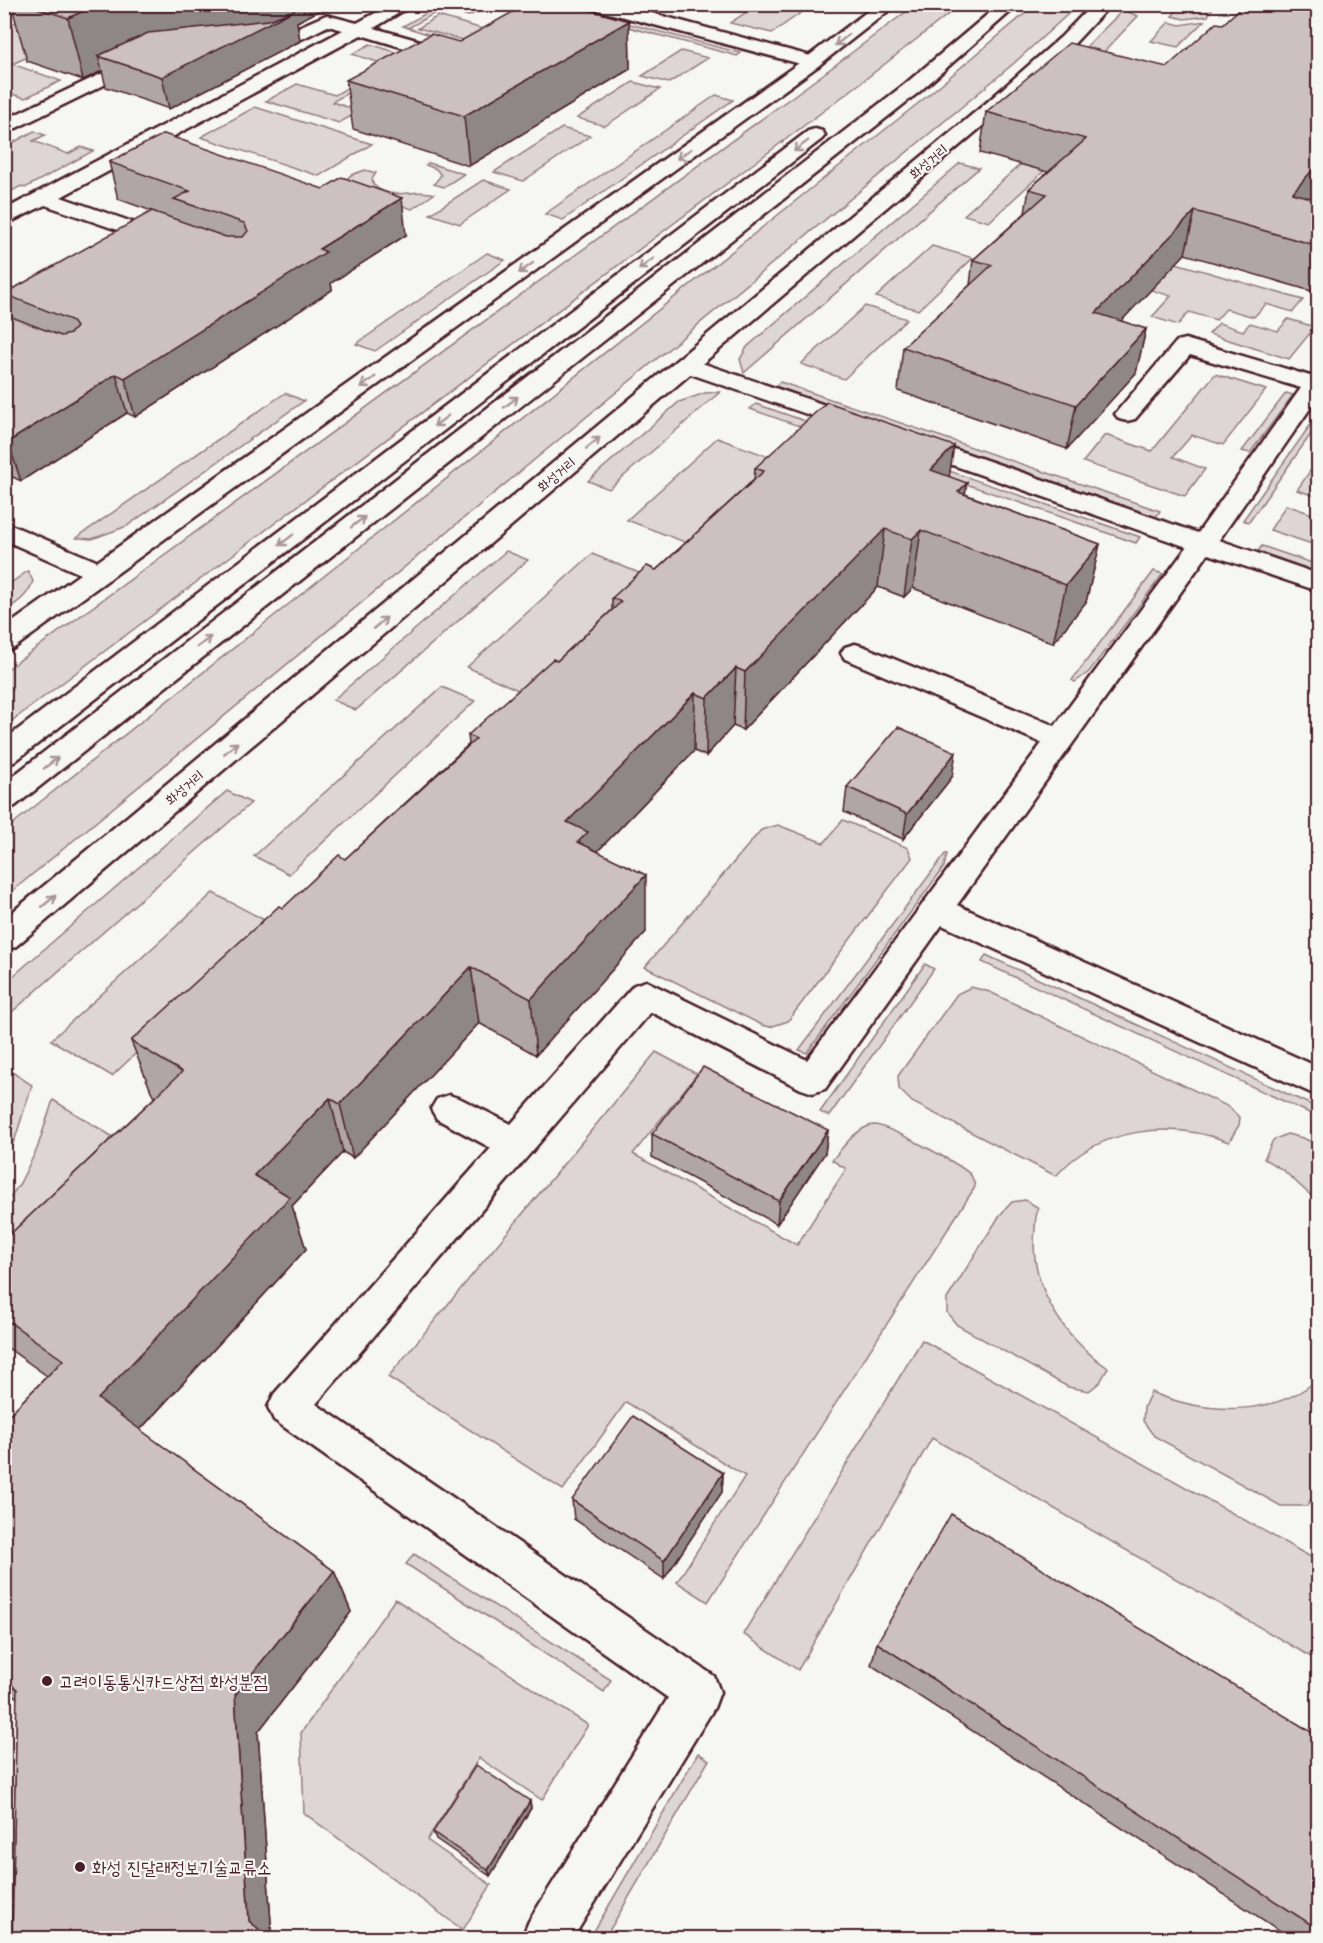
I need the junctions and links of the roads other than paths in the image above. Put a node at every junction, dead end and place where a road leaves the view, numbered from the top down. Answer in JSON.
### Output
{"nodes":[{"id":1,"x":10,"y":4,"type":"edge"},
{"id":2,"x":406,"y":4,"type":"edge"},
{"id":3,"x":596,"y":4,"type":"edge"},
{"id":4,"x":889,"y":4,"type":"edge"},
{"id":5,"x":978,"y":4,"type":"edge"},
{"id":6,"x":1011,"y":4,"type":"edge"},
{"id":7,"x":1103,"y":4,"type":"edge"},
{"id":8,"x":4,"y":7,"type":"edge"},
{"id":9,"x":360,"y":29,"type":"junction"},
{"id":10,"x":242,"y":47,"type":"edge"},
{"id":11,"x":166,"y":54,"type":"edge"},
{"id":12,"x":812,"y":62,"type":"junction"},
{"id":13,"x":433,"y":67,"type":"edge"},
{"id":14,"x":867,"y":96,"type":"dead end"},
{"id":15,"x":4,"y":108,"type":"edge"},
{"id":16,"x":29,"y":116,"type":"junction"},
{"id":17,"x":829,"y":125,"type":"dead end"},
{"id":18,"x":4,"y":128,"type":"edge"},
{"id":19,"x":153,"y":139,"type":"junction"},
{"id":20,"x":174,"y":146,"type":"edge"},
{"id":21,"x":42,"y":198,"type":"junction"},
{"id":22,"x":4,"y":219,"type":"edge"},
{"id":23,"x":187,"y":248,"type":"edge"},
{"id":24,"x":687,"y":364,"type":"junction"},
{"id":25,"x":1317,"y":383,"type":"edge"},
{"id":26,"x":1127,"y":414,"type":"dead end"},
{"id":27,"x":4,"y":530,"type":"edge"},
{"id":28,"x":1203,"y":543,"type":"junction"},
{"id":29,"x":101,"y":573,"type":"junction"},
{"id":30,"x":1318,"y":583,"type":"edge"},
{"id":31,"x":4,"y":642,"type":"edge"},
{"id":32,"x":855,"y":653,"type":"dead end"},
{"id":33,"x":1060,"y":739,"type":"junction"},
{"id":34,"x":4,"y":755,"type":"edge"},
{"id":35,"x":4,"y":799,"type":"edge"},
{"id":36,"x":936,"y":909,"type":"junction"},
{"id":37,"x":4,"y":938,"type":"edge"},
{"id":38,"x":1318,"y":1082,"type":"edge"},
{"id":39,"x":449,"y":1109,"type":"dead end"},
{"id":40,"x":517,"y":1144,"type":"junction"},
{"id":41,"x":546,"y":1938,"type":"edge"}],
"edges":[{"from":1,"to":8,"type":"main road"},
{"from":2,"to":9,"type":"main road"},
{"from":3,"to":12,"type":"main road"},
{"from":4,"to":12,"type":"main road","one_way":true},
{"from":5,"to":14,"type":"main road"},
{"from":35,"to":6,"type":"main road","one_way":true},
{"from":7,"to":24,"type":"main road","name":"화성거리"},
{"from":9,"to":10,"type":"main road"},
{"from":9,"to":13,"type":"main road"},
{"from":9,"to":19,"type":"main road"},
{"from":11,"to":16,"type":"main road"},
{"from":12,"to":29,"type":"main road","one_way":true},
{"from":15,"to":16,"type":"main road"},
{"from":16,"to":18,"type":"main road"},
{"from":17,"to":34,"type":"main road","one_way":true},
{"from":19,"to":20,"type":"main road"},
{"from":19,"to":21,"type":"main road"},
{"from":21,"to":22,"type":"main road"},
{"from":21,"to":23,"type":"main road"},
{"from":24,"to":28,"type":"main road"},
{"from":37,"to":24,"type":"main road","name":"화성거리","one_way":true},
{"from":25,"to":26,"type":"main road"},
{"from":25,"to":28,"type":"main road"},
{"from":27,"to":29,"type":"main road"},
{"from":28,"to":30,"type":"main road"},
{"from":28,"to":33,"type":"main road"},
{"from":29,"to":31,"type":"main road"},
{"from":32,"to":33,"type":"main road"},
{"from":33,"to":36,"type":"main road"},
{"from":36,"to":38,"type":"main road"},
{"from":36,"to":40,"type":"main road"},
{"from":39,"to":40,"type":"main road"},
{"from":40,"to":41,"type":"main road"}]}
